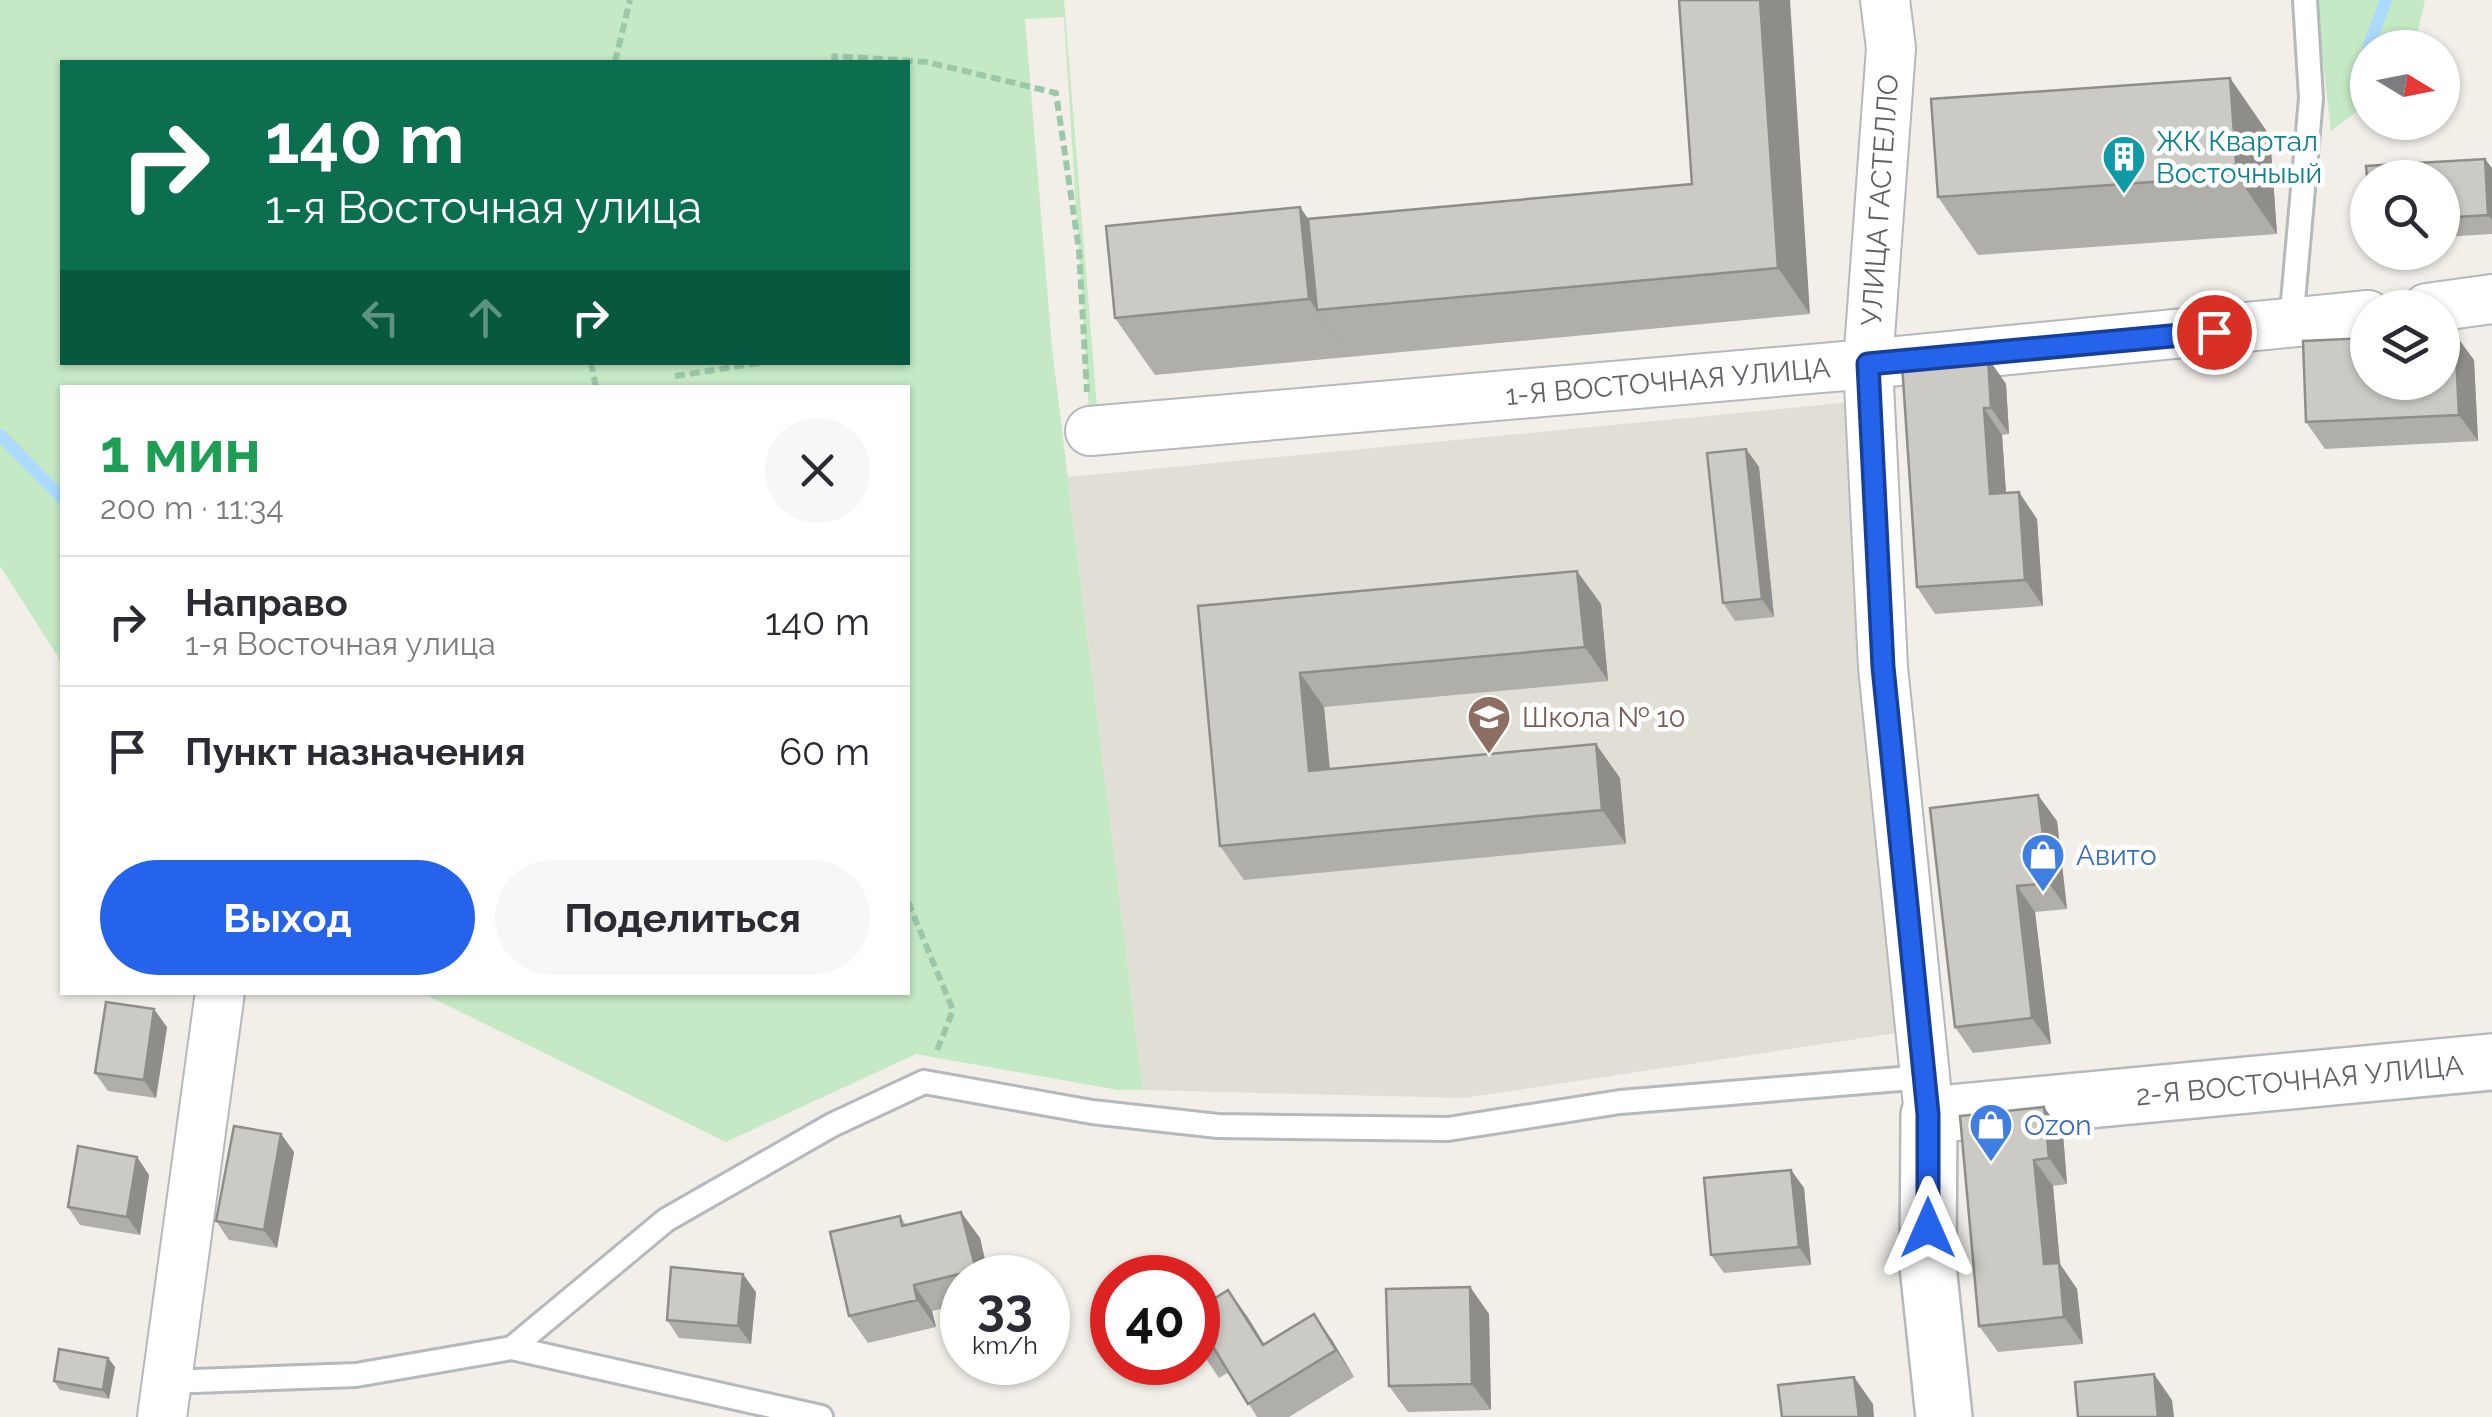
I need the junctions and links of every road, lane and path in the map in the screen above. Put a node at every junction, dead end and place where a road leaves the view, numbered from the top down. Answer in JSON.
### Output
{"nodes":[{"id":1,"x":630,"y":0,"type":"edge"},
{"id":2,"x":1885,"y":0,"type":"edge"},
{"id":3,"x":2305,"y":0,"type":"edge"},
{"id":4,"x":616,"y":60,"type":"edge"},
{"id":5,"x":835,"y":60,"type":"edge"},
{"id":6,"x":897,"y":60,"type":"edge"},
{"id":7,"x":910,"y":61,"type":"edge"},
{"id":8,"x":2492,"y":300,"type":"edge"},
{"id":9,"x":2460,"y":304,"type":"edge"},
{"id":10,"x":2350,"y":317,"type":"edge"},
{"id":11,"x":2291,"y":324,"type":"junction"},
{"id":12,"x":1868,"y":364,"type":"junction"},
{"id":13,"x":746,"y":365,"type":"edge"},
{"id":14,"x":675,"y":376,"type":"dead end"},
{"id":15,"x":1090,"y":431,"type":"joint"},
{"id":16,"x":910,"y":907,"type":"edge"},
{"id":17,"x":220,"y":995,"type":"edge"},
{"id":18,"x":2492,"y":1062,"type":"edge"},
{"id":19,"x":924,"y":1082,"type":"junction"},
{"id":20,"x":1926,"y":1096,"type":"junction"},
{"id":21,"x":512,"y":1348,"type":"junction"},
{"id":22,"x":165,"y":1399,"type":"edge"},
{"id":23,"x":821,"y":1417,"type":"edge"},
{"id":24,"x":1944,"y":1417,"type":"edge"}],
"edges":[{"from":1,"to":4,"type":"path"},
{"from":2,"to":12,"type":"street","name":"УЛИЦА ГАСТЕЛЛО"},
{"from":3,"to":11,"type":"lane"},
{"from":5,"to":6,"type":"path"},
{"from":7,"to":15,"type":"path"},
{"from":8,"to":9,"type":"street"},
{"from":10,"to":11,"type":"street","name":"1-Я ВОСТОЧНАЯ УЛИЦА"},
{"from":11,"to":12,"type":"street","name":"1-Я ВОСТОЧНАЯ УЛИЦА"},
{"from":12,"to":15,"type":"street","name":"1-Я ВОСТОЧНАЯ УЛИЦА"},
{"from":12,"to":20,"type":"street","name":"УЛИЦА ГАСТЕЛЛО"},
{"from":13,"to":14,"type":"path"},
{"from":16,"to":19,"type":"path"},
{"from":17,"to":22,"type":"street"},
{"from":18,"to":20,"type":"street","name":"2-Я ВОСТОЧНАЯ УЛИЦА"},
{"from":19,"to":20,"type":"lane"},
{"from":19,"to":21,"type":"lane"},
{"from":20,"to":24,"type":"street","name":"УЛИЦА ГАСТЕЛЛО"},
{"from":21,"to":22,"type":"lane"},
{"from":21,"to":23,"type":"lane"}]}
